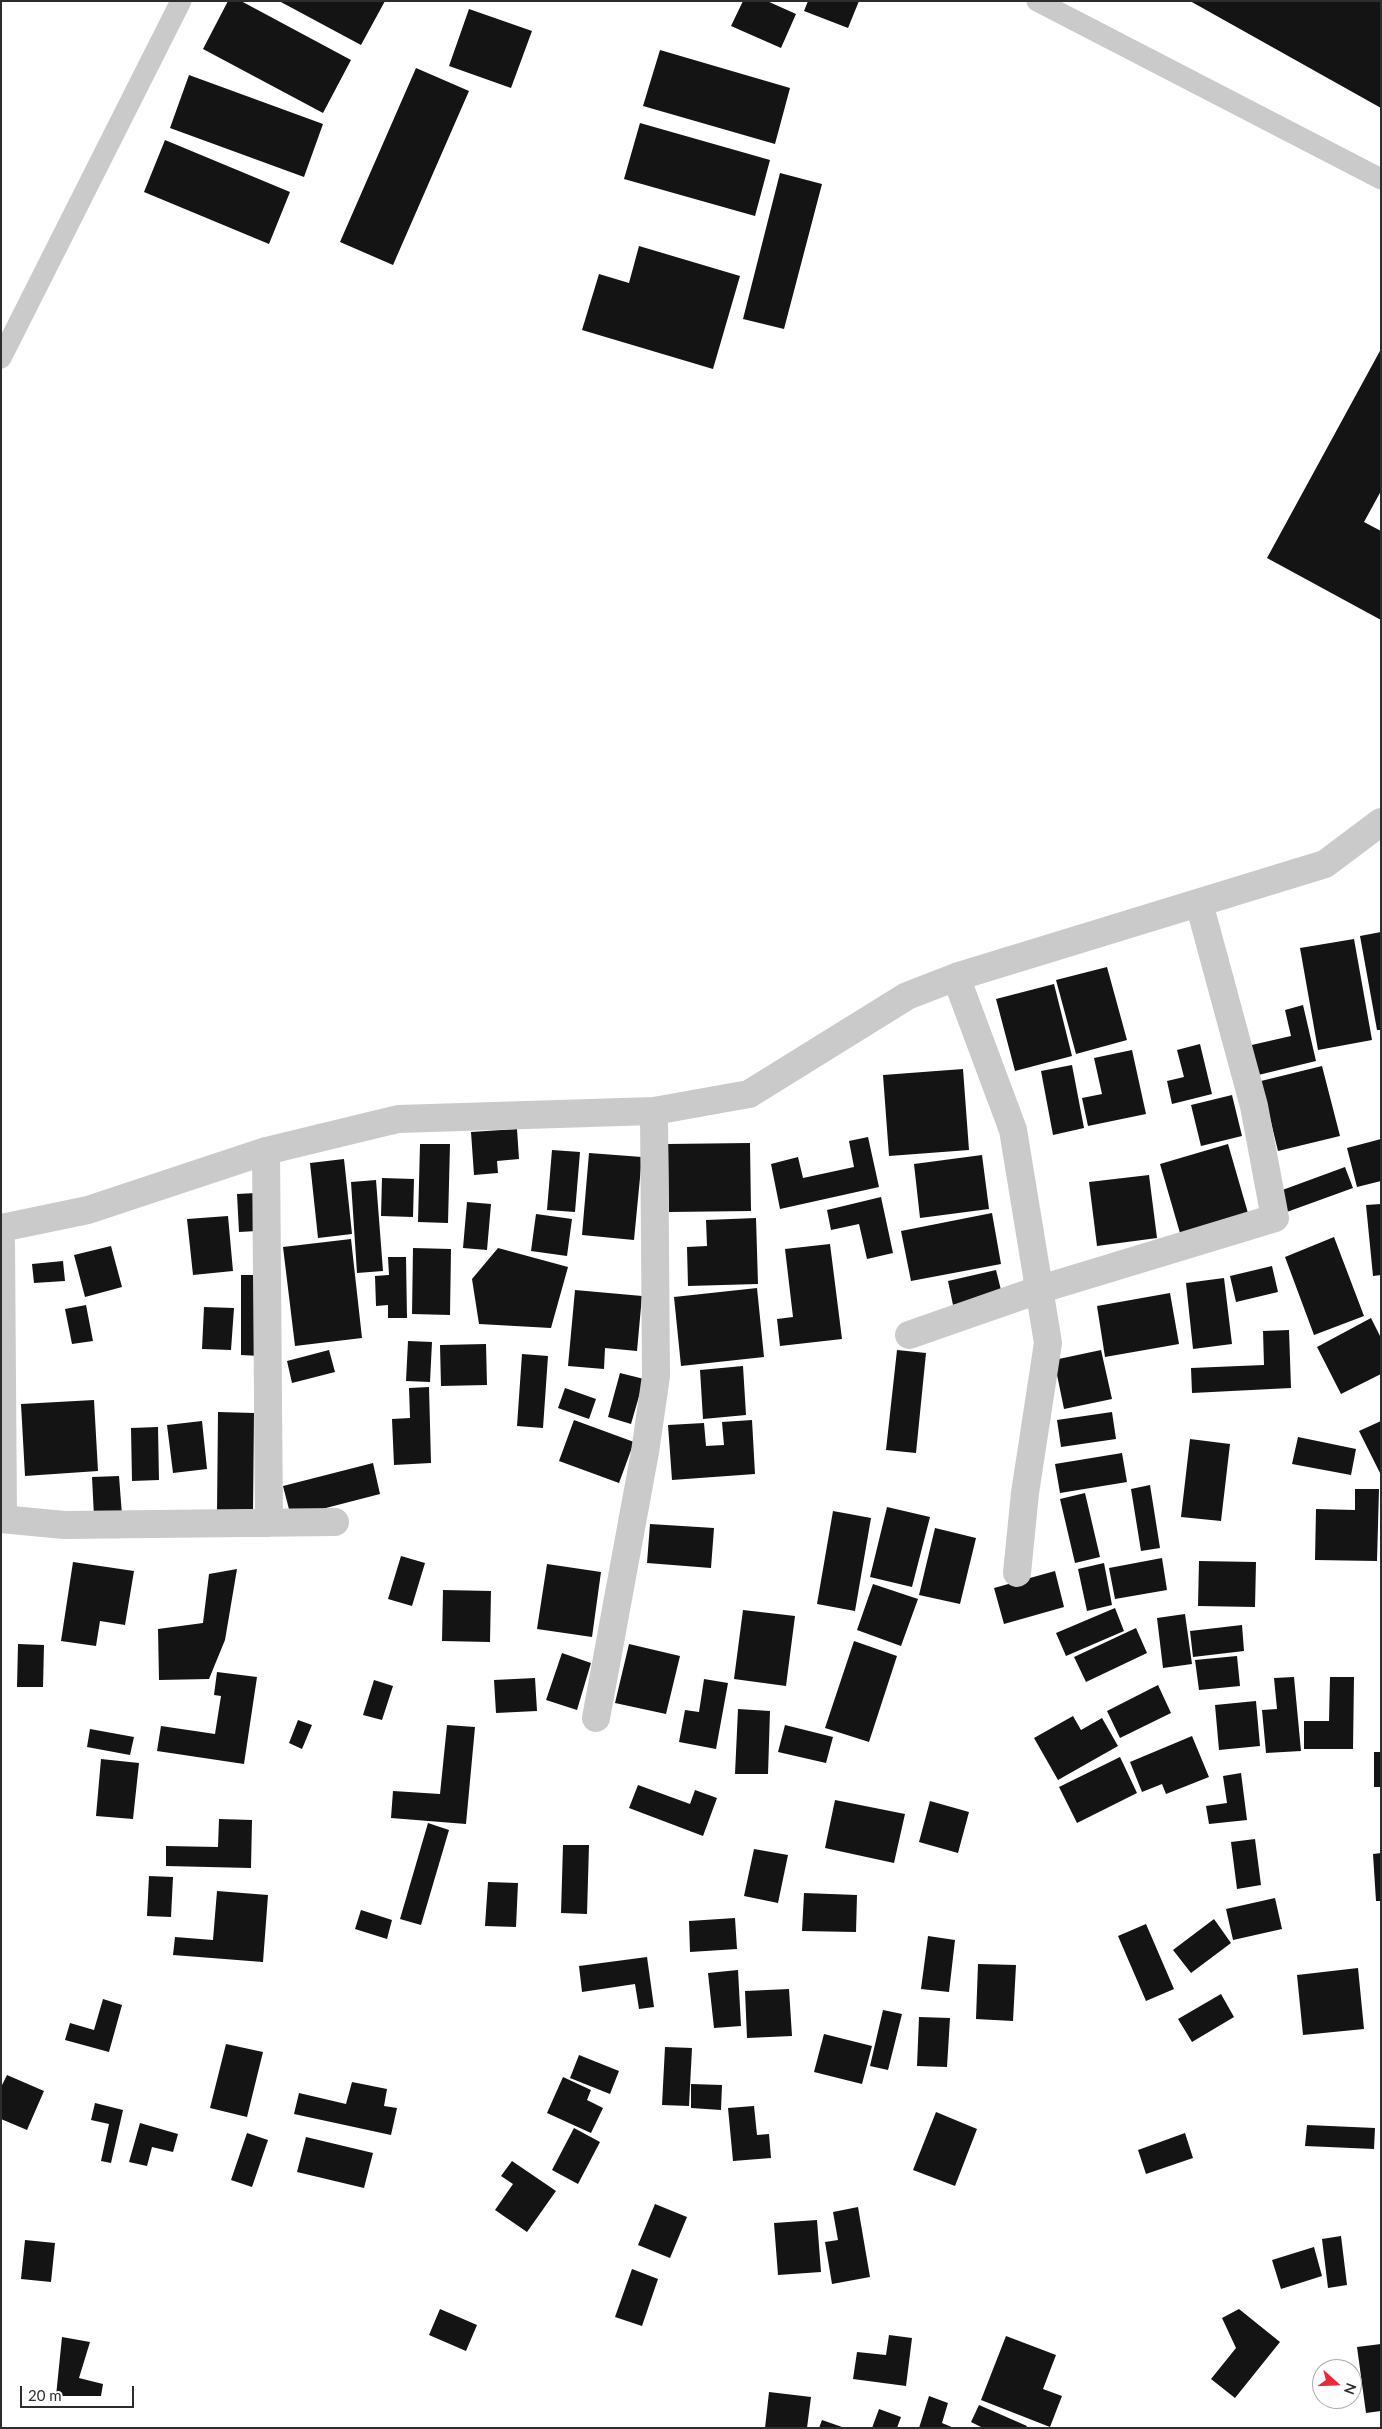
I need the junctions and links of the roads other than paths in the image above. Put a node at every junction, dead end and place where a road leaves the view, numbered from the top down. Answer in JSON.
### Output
{"nodes":[{"id":1,"x":181,"y":1,"type":"edge"},
{"id":2,"x":1036,"y":1,"type":"edge"},
{"id":3,"x":1381,"y":179,"type":"edge"},
{"id":4,"x":1,"y":358,"type":"edge"},
{"id":5,"x":1381,"y":822,"type":"edge"},
{"id":6,"x":1199,"y":903,"type":"junction"},
{"id":7,"x":956,"y":978,"type":"junction"},
{"id":8,"x":654,"y":1111,"type":"junction"},
{"id":9,"x":266,"y":1151,"type":"junction"},
{"id":10,"x":1,"y":1228,"type":"edge"},
{"id":11,"x":1,"y":1242,"type":"edge"},
{"id":12,"x":1041,"y":1289,"type":"junction"},
{"id":13,"x":909,"y":1335,"type":"dead end"},
{"id":14,"x":2,"y":1519,"type":"edge"},
{"id":15,"x":334,"y":1522,"type":"dead end"},
{"id":16,"x":269,"y":1523,"type":"junction"},
{"id":17,"x":1017,"y":1573,"type":"dead end"},
{"id":18,"x":596,"y":1718,"type":"dead end"}],
"edges":[{"from":1,"to":4,"type":"lane"},
{"from":2,"to":3,"type":"lane"},
{"from":5,"to":6,"type":"street"},
{"from":6,"to":7,"type":"street"},
{"from":6,"to":12,"type":"street"},
{"from":7,"to":8,"type":"street"},
{"from":7,"to":12,"type":"street"},
{"from":8,"to":9,"type":"street"},
{"from":8,"to":18,"type":"street"},
{"from":9,"to":10,"type":"street"},
{"from":9,"to":16,"type":"street"},
{"from":11,"to":14,"type":"street"},
{"from":12,"to":13,"type":"street"},
{"from":12,"to":17,"type":"street"},
{"from":14,"to":16,"type":"street"},
{"from":15,"to":16,"type":"street"}]}
